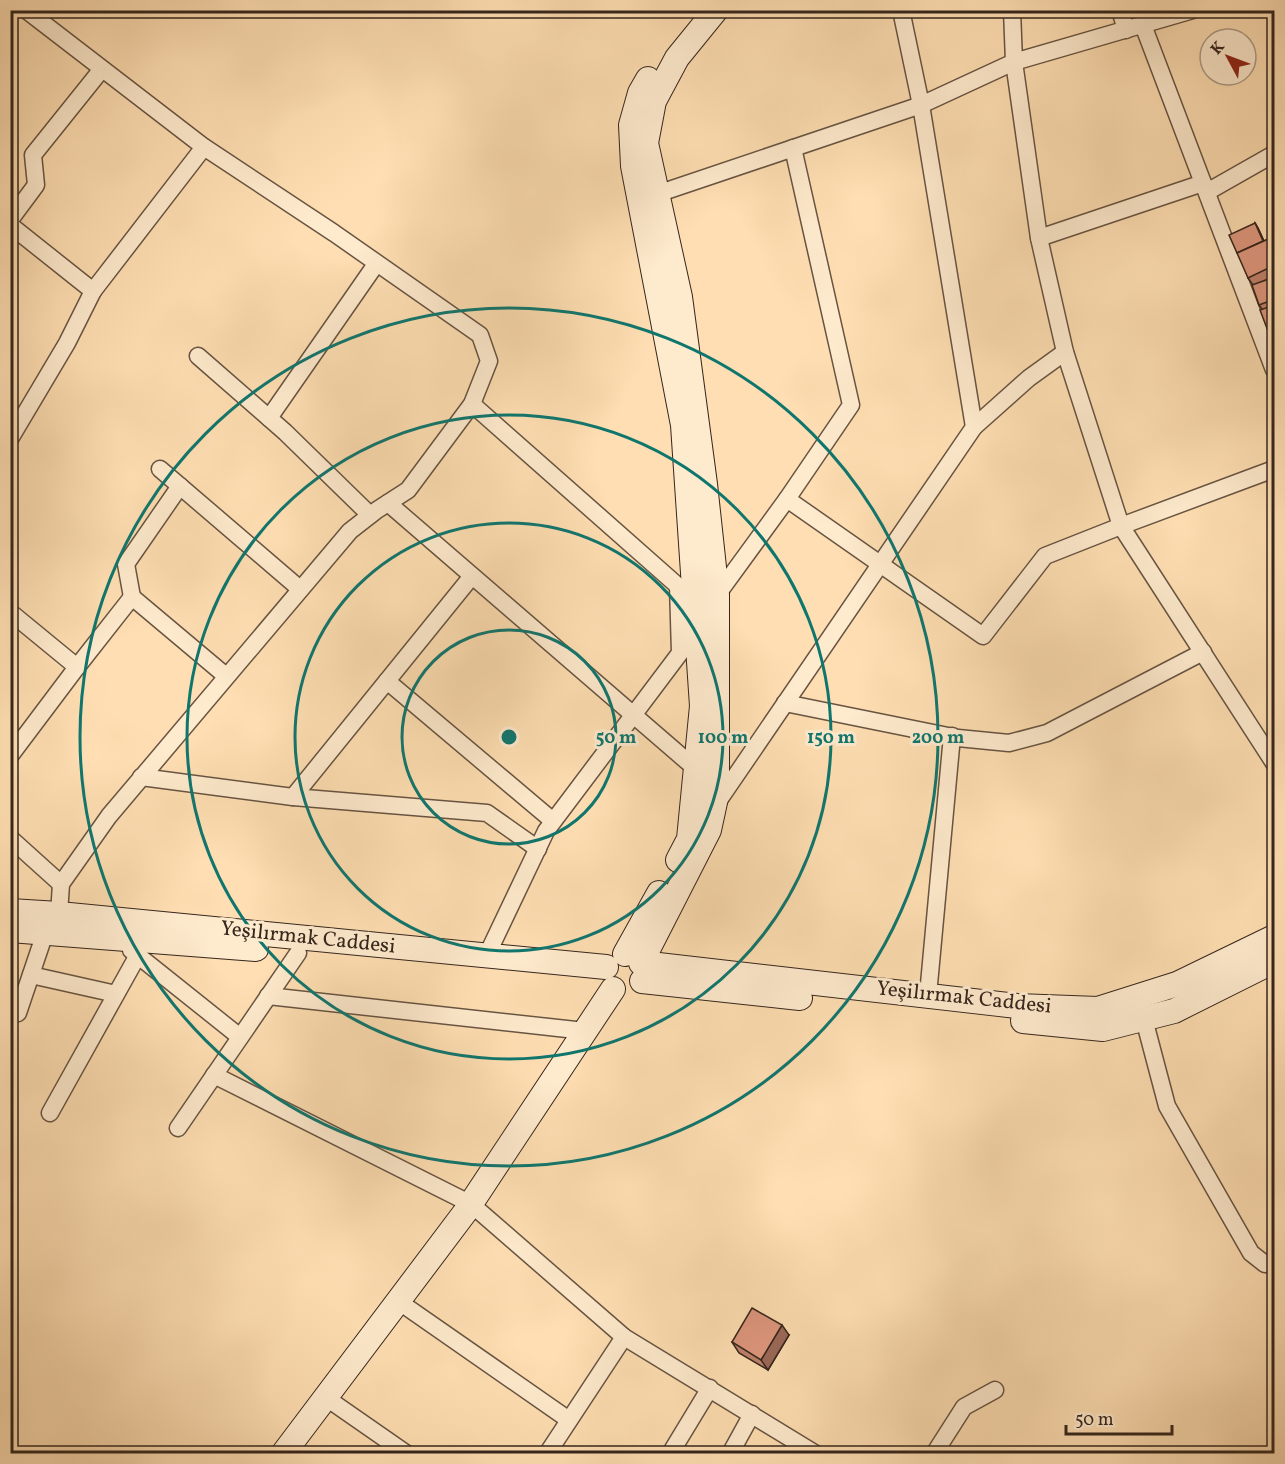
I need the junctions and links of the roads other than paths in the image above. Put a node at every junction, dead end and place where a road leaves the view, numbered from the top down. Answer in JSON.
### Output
{"nodes":[{"id":1,"x":26,"y":10,"type":"edge"},
{"id":2,"x":695,"y":10,"type":"edge"},
{"id":3,"x":716,"y":10,"type":"edge"},
{"id":4,"x":901,"y":10,"type":"edge"},
{"id":5,"x":1012,"y":10,"type":"edge"},
{"id":6,"x":1120,"y":10,"type":"edge"},
{"id":7,"x":1193,"y":10,"type":"edge"},
{"id":8,"x":1135,"y":28,"type":"junction"},
{"id":9,"x":1014,"y":62,"type":"junction"},
{"id":10,"x":102,"y":69,"type":"junction"},
{"id":11,"x":921,"y":105,"type":"junction"},
{"id":12,"x":204,"y":147,"type":"junction"},
{"id":13,"x":793,"y":148,"type":"junction"},
{"id":14,"x":1275,"y":154,"type":"edge"},
{"id":15,"x":1205,"y":188,"type":"junction"},
{"id":16,"x":657,"y":194,"type":"junction"},
{"id":17,"x":10,"y":220,"type":"edge"},
{"id":18,"x":10,"y":225,"type":"edge"},
{"id":19,"x":1039,"y":238,"type":"junction"},
{"id":20,"x":374,"y":267,"type":"dead end"},
{"id":21,"x":93,"y":291,"type":"junction"},
{"id":22,"x":1065,"y":352,"type":"junction"},
{"id":23,"x":198,"y":357,"type":"dead end"},
{"id":24,"x":1275,"y":370,"type":"edge"},
{"id":25,"x":472,"y":404,"type":"junction"},
{"id":26,"x":269,"y":418,"type":"junction"},
{"id":27,"x":974,"y":427,"type":"junction"},
{"id":28,"x":10,"y":439,"type":"edge"},
{"id":29,"x":160,"y":469,"type":"dead end"},
{"id":30,"x":1275,"y":469,"type":"edge"},
{"id":31,"x":180,"y":486,"type":"junction"},
{"id":32,"x":787,"y":499,"type":"junction"},
{"id":33,"x":387,"y":503,"type":"junction"},
{"id":34,"x":370,"y":515,"type":"junction"},
{"id":35,"x":1121,"y":526,"type":"junction"},
{"id":36,"x":880,"y":564,"type":"junction"},
{"id":37,"x":472,"y":576,"type":"junction"},
{"id":38,"x":300,"y":589,"type":"junction"},
{"id":39,"x":717,"y":595,"type":"junction"},
{"id":40,"x":132,"y":597,"type":"junction"},
{"id":41,"x":10,"y":612,"type":"edge"},
{"id":42,"x":1203,"y":652,"type":"junction"},
{"id":43,"x":77,"y":667,"type":"junction"},
{"id":44,"x":226,"y":676,"type":"junction"},
{"id":45,"x":387,"y":681,"type":"junction"},
{"id":46,"x":785,"y":703,"type":"junction"},
{"id":47,"x":633,"y":715,"type":"junction"},
{"id":48,"x":952,"y":736,"type":"junction"},
{"id":49,"x":10,"y":756,"type":"edge"},
{"id":50,"x":1273,"y":758,"type":"edge"},
{"id":51,"x":696,"y":769,"type":"junction"},
{"id":52,"x":141,"y":777,"type":"junction"},
{"id":53,"x":293,"y":797,"type":"junction"},
{"id":54,"x":714,"y":807,"type":"junction"},
{"id":55,"x":553,"y":821,"type":"junction"},
{"id":56,"x":10,"y":838,"type":"edge"},
{"id":57,"x":538,"y":849,"type":"junction"},
{"id":58,"x":61,"y":884,"type":"junction"},
{"id":59,"x":10,"y":911,"type":"edge"},
{"id":60,"x":52,"y":923,"type":"junction"},
{"id":61,"x":10,"y":930,"type":"edge"},
{"id":62,"x":1275,"y":937,"type":"edge"},
{"id":63,"x":117,"y":938,"type":"junction"},
{"id":64,"x":298,"y":953,"type":"junction"},
{"id":65,"x":487,"y":955,"type":"junction"},
{"id":66,"x":138,"y":956,"type":"junction"},
{"id":67,"x":1275,"y":961,"type":"edge"},
{"id":68,"x":622,"y":972,"type":"junction"},
{"id":69,"x":32,"y":975,"type":"junction"},
{"id":70,"x":116,"y":994,"type":"junction"},
{"id":71,"x":928,"y":995,"type":"junction"},
{"id":72,"x":268,"y":996,"type":"junction"},
{"id":73,"x":18,"y":1013,"type":"dead end"},
{"id":74,"x":1144,"y":1018,"type":"junction"},
{"id":75,"x":585,"y":1031,"type":"junction"},
{"id":76,"x":240,"y":1037,"type":"junction"},
{"id":77,"x":214,"y":1075,"type":"junction"},
{"id":78,"x":50,"y":1113,"type":"dead end"},
{"id":79,"x":178,"y":1128,"type":"dead end"},
{"id":80,"x":471,"y":1204,"type":"junction"},
{"id":81,"x":1275,"y":1261,"type":"edge"},
{"id":82,"x":398,"y":1301,"type":"junction"},
{"id":83,"x":624,"y":1337,"type":"junction"},
{"id":84,"x":710,"y":1388,"type":"junction"},
{"id":85,"x":995,"y":1390,"type":"dead end"},
{"id":86,"x":325,"y":1398,"type":"junction"},
{"id":87,"x":752,"y":1414,"type":"junction"},
{"id":88,"x":569,"y":1420,"type":"junction"},
{"id":89,"x":283,"y":1454,"type":"edge"},
{"id":90,"x":407,"y":1454,"type":"edge"},
{"id":91,"x":547,"y":1454,"type":"edge"},
{"id":92,"x":670,"y":1454,"type":"edge"},
{"id":93,"x":730,"y":1454,"type":"edge"},
{"id":94,"x":816,"y":1454,"type":"edge"},
{"id":95,"x":934,"y":1454,"type":"edge"}],
"edges":[{"from":1,"to":10,"type":"street"},
{"from":2,"to":51,"type":"main road"},
{"from":3,"to":16,"type":"main road"},
{"from":4,"to":11,"type":"street"},
{"from":5,"to":9,"type":"street"},
{"from":6,"to":8,"type":"street"},
{"from":7,"to":8,"type":"street"},
{"from":8,"to":9,"type":"street"},
{"from":8,"to":15,"type":"street"},
{"from":9,"to":11,"type":"street"},
{"from":9,"to":19,"type":"street"},
{"from":10,"to":12,"type":"street"},
{"from":10,"to":17,"type":"street"},
{"from":11,"to":13,"type":"street"},
{"from":11,"to":27,"type":"street"},
{"from":12,"to":21,"type":"street"},
{"from":12,"to":25,"type":"street"},
{"from":13,"to":16,"type":"street"},
{"from":13,"to":32,"type":"street"},
{"from":14,"to":15,"type":"street"},
{"from":15,"to":19,"type":"street"},
{"from":15,"to":24,"type":"street"},
{"from":16,"to":39,"type":"main road"},
{"from":18,"to":21,"type":"street"},
{"from":19,"to":22,"type":"street"},
{"from":20,"to":26,"type":"street"},
{"from":21,"to":28,"type":"street"},
{"from":22,"to":27,"type":"street"},
{"from":22,"to":35,"type":"street"},
{"from":23,"to":26,"type":"street"},
{"from":25,"to":33,"type":"street"},
{"from":25,"to":47,"type":"street"},
{"from":26,"to":34,"type":"street"},
{"from":27,"to":36,"type":"street"},
{"from":29,"to":31,"type":"street"},
{"from":30,"to":35,"type":"street"},
{"from":31,"to":38,"type":"street"},
{"from":31,"to":40,"type":"street"},
{"from":32,"to":36,"type":"street"},
{"from":32,"to":39,"type":"street"},
{"from":33,"to":34,"type":"street"},
{"from":33,"to":37,"type":"street"},
{"from":34,"to":38,"type":"street"},
{"from":35,"to":36,"type":"street"},
{"from":35,"to":42,"type":"street"},
{"from":36,"to":46,"type":"street"},
{"from":37,"to":45,"type":"street"},
{"from":37,"to":47,"type":"street"},
{"from":38,"to":44,"type":"street"},
{"from":39,"to":54,"type":"main road"},
{"from":40,"to":43,"type":"street"},
{"from":40,"to":44,"type":"street"},
{"from":41,"to":43,"type":"street"},
{"from":42,"to":48,"type":"street"},
{"from":42,"to":50,"type":"street"},
{"from":43,"to":49,"type":"street"},
{"from":44,"to":52,"type":"street"},
{"from":45,"to":53,"type":"street"},
{"from":45,"to":55,"type":"street"},
{"from":46,"to":48,"type":"street"},
{"from":46,"to":54,"type":"street"},
{"from":47,"to":51,"type":"street"},
{"from":47,"to":55,"type":"street"},
{"from":48,"to":71,"type":"street"},
{"from":51,"to":68,"type":"main road"},
{"from":52,"to":53,"type":"street"},
{"from":52,"to":58,"type":"street"},
{"from":53,"to":57,"type":"street"},
{"from":54,"to":68,"type":"main road"},
{"from":55,"to":57,"type":"street"},
{"from":56,"to":58,"type":"street"},
{"from":57,"to":65,"type":"street"},
{"from":58,"to":60,"type":"street"},
{"from":59,"to":60,"type":"main road","name":"Yeşilırmak Caddesi"},
{"from":60,"to":61,"type":"main road","name":"Yeşilırmak Caddesi"},
{"from":60,"to":63,"type":"main road","name":"Yeşilırmak Caddesi"},
{"from":60,"to":65,"type":"main road","name":"Yeşilırmak Caddesi"},
{"from":60,"to":69,"type":"street"},
{"from":62,"to":71,"type":"main road","name":"Yeşilırmak Caddesi"},
{"from":63,"to":64,"type":"main road","name":"Yeşilırmak Caddesi"},
{"from":63,"to":66,"type":"street"},
{"from":64,"to":68,"type":"main road","name":"Yeşilırmak Caddesi"},
{"from":64,"to":72,"type":"street"},
{"from":65,"to":68,"type":"main road","name":"Yeşilırmak Caddesi"},
{"from":66,"to":70,"type":"street"},
{"from":66,"to":76,"type":"street"},
{"from":67,"to":74,"type":"main road","name":"Yeşilırmak Caddesi"},
{"from":68,"to":71,"type":"main road","name":"Yeşilırmak Caddesi"},
{"from":68,"to":74,"type":"main road","name":"Yeşilırmak Caddesi"},
{"from":68,"to":75,"type":"main road"},
{"from":69,"to":70,"type":"street"},
{"from":69,"to":73,"type":"street"},
{"from":70,"to":78,"type":"street"},
{"from":72,"to":75,"type":"street"},
{"from":72,"to":76,"type":"street"},
{"from":74,"to":81,"type":"street"},
{"from":75,"to":80,"type":"main road"},
{"from":76,"to":77,"type":"street"},
{"from":77,"to":79,"type":"street"},
{"from":77,"to":80,"type":"street"},
{"from":80,"to":82,"type":"main road"},
{"from":80,"to":83,"type":"street"},
{"from":82,"to":86,"type":"main road"},
{"from":82,"to":88,"type":"street"},
{"from":83,"to":84,"type":"street"},
{"from":83,"to":88,"type":"street"},
{"from":84,"to":87,"type":"street"},
{"from":84,"to":92,"type":"street"},
{"from":85,"to":95,"type":"street"},
{"from":86,"to":89,"type":"main road"},
{"from":86,"to":90,"type":"street"},
{"from":87,"to":93,"type":"street"},
{"from":87,"to":94,"type":"street"},
{"from":88,"to":91,"type":"street"}]}
